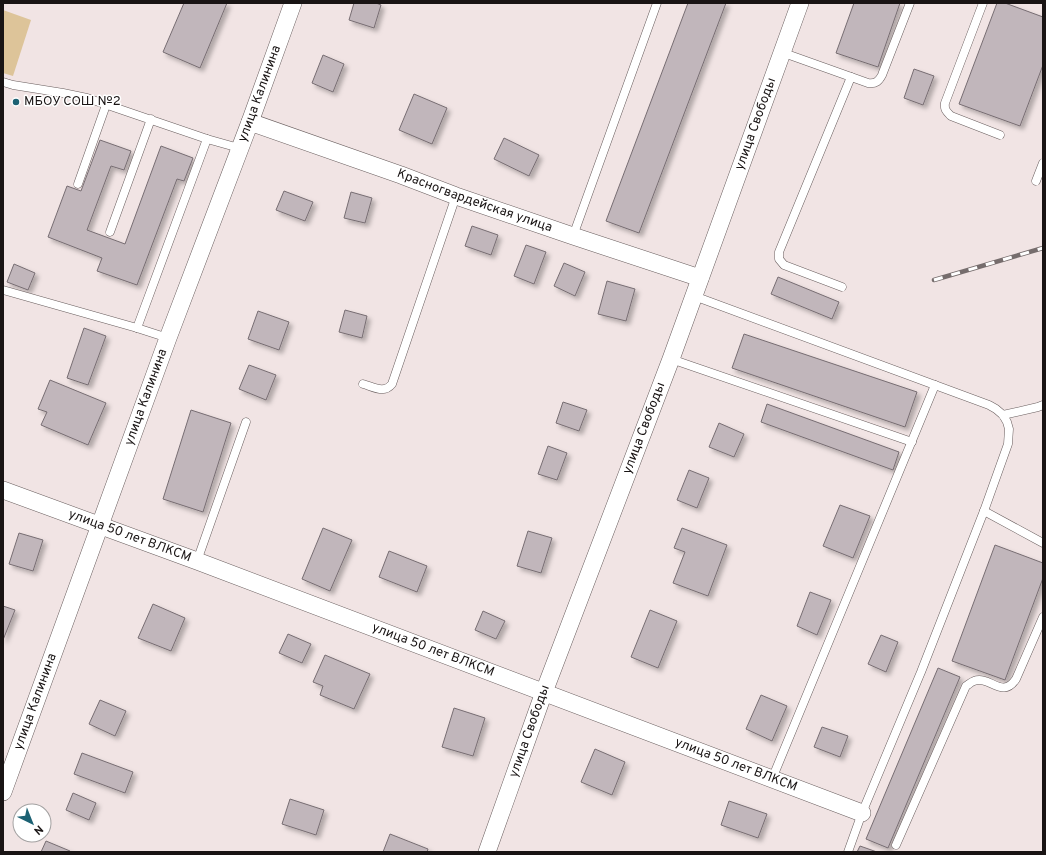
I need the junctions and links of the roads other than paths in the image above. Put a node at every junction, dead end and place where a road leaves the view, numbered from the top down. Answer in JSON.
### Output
{"nodes":[{"id":1,"x":293,"y":3,"type":"edge"},
{"id":2,"x":657,"y":3,"type":"edge"},
{"id":3,"x":800,"y":3,"type":"edge"},
{"id":4,"x":910,"y":3,"type":"edge"},
{"id":5,"x":983,"y":3,"type":"edge"},
{"id":6,"x":781,"y":52,"type":"junction"},
{"id":7,"x":851,"y":77,"type":"junction"},
{"id":8,"x":3,"y":82,"type":"edge"},
{"id":9,"x":106,"y":105,"type":"junction"},
{"id":10,"x":151,"y":119,"type":"junction"},
{"id":11,"x":250,"y":122,"type":"junction"},
{"id":12,"x":1000,"y":135,"type":"dead end"},
{"id":13,"x":207,"y":139,"type":"junction"},
{"id":14,"x":240,"y":148,"type":"junction"},
{"id":15,"x":1043,"y":163,"type":"edge"},
{"id":16,"x":1036,"y":181,"type":"dead end"},
{"id":17,"x":78,"y":184,"type":"dead end"},
{"id":18,"x":456,"y":196,"type":"junction"},
{"id":19,"x":110,"y":232,"type":"dead end"},
{"id":20,"x":573,"y":236,"type":"junction"},
{"id":21,"x":700,"y":278,"type":"junction"},
{"id":22,"x":842,"y":287,"type":"dead end"},
{"id":23,"x":3,"y":290,"type":"edge"},
{"id":24,"x":694,"y":296,"type":"junction"},
{"id":25,"x":137,"y":328,"type":"junction"},
{"id":26,"x":168,"y":338,"type":"junction"},
{"id":27,"x":671,"y":359,"type":"junction"},
{"id":28,"x":363,"y":384,"type":"dead end"},
{"id":29,"x":935,"y":385,"type":"junction"},
{"id":30,"x":1043,"y":405,"type":"edge"},
{"id":31,"x":1003,"y":415,"type":"junction"},
{"id":32,"x":246,"y":422,"type":"dead end"},
{"id":33,"x":912,"y":442,"type":"junction"},
{"id":34,"x":3,"y":490,"type":"edge"},
{"id":35,"x":984,"y":511,"type":"junction"},
{"id":36,"x":99,"y":525,"type":"junction"},
{"id":37,"x":1043,"y":543,"type":"edge"},
{"id":38,"x":197,"y":561,"type":"junction"},
{"id":39,"x":1043,"y":617,"type":"edge"},
{"id":40,"x":544,"y":692,"type":"junction"},
{"id":41,"x":772,"y":779,"type":"junction"},
{"id":42,"x":3,"y":792,"type":"edge"},
{"id":43,"x":862,"y":813,"type":"junction"},
{"id":44,"x":896,"y":845,"type":"dead end"},
{"id":45,"x":487,"y":852,"type":"edge"},
{"id":46,"x":848,"y":852,"type":"edge"}],
"edges":[{"from":1,"to":11,"type":"street","name":"улица Калинина"},
{"from":2,"to":20,"type":"lane"},
{"from":3,"to":6,"type":"street","name":"улица Свободы"},
{"from":4,"to":7,"type":"lane"},
{"from":5,"to":12,"type":"lane"},
{"from":6,"to":7,"type":"lane"},
{"from":6,"to":21,"type":"street","name":"улица Свободы"},
{"from":7,"to":22,"type":"lane"},
{"from":8,"to":9,"type":"lane"},
{"from":9,"to":10,"type":"lane"},
{"from":9,"to":17,"type":"lane"},
{"from":10,"to":13,"type":"lane"},
{"from":10,"to":19,"type":"lane"},
{"from":11,"to":14,"type":"street","name":"улица Калинина"},
{"from":11,"to":18,"type":"street","name":"Красногвардейская улица"},
{"from":13,"to":14,"type":"lane"},
{"from":13,"to":25,"type":"lane"},
{"from":14,"to":26,"type":"street","name":"улица Калинина"},
{"from":15,"to":16,"type":"lane"},
{"from":18,"to":20,"type":"street","name":"Красногвардейская улица"},
{"from":18,"to":28,"type":"lane"},
{"from":20,"to":21,"type":"street","name":"Красногвардейская улица"},
{"from":21,"to":24,"type":"street","name":"улица Свободы"},
{"from":23,"to":25,"type":"lane"},
{"from":24,"to":27,"type":"street","name":"улица Свободы"},
{"from":24,"to":29,"type":"lane"},
{"from":25,"to":26,"type":"lane"},
{"from":26,"to":36,"type":"street","name":"улица Калинина"},
{"from":27,"to":33,"type":"lane"},
{"from":27,"to":40,"type":"street","name":"улица Свободы"},
{"from":29,"to":31,"type":"lane"},
{"from":29,"to":33,"type":"lane"},
{"from":30,"to":31,"type":"lane"},
{"from":31,"to":35,"type":"lane"},
{"from":32,"to":38,"type":"lane"},
{"from":33,"to":41,"type":"lane"},
{"from":34,"to":36,"type":"street","name":"улица 50 лет ВЛКСМ"},
{"from":35,"to":37,"type":"lane"},
{"from":35,"to":43,"type":"lane"},
{"from":36,"to":38,"type":"street","name":"улица 50 лет ВЛКСМ"},
{"from":36,"to":42,"type":"street","name":"улица Калинина"},
{"from":38,"to":40,"type":"street","name":"улица 50 лет ВЛКСМ"},
{"from":39,"to":44,"type":"lane"},
{"from":40,"to":41,"type":"street","name":"улица 50 лет ВЛКСМ"},
{"from":40,"to":45,"type":"street","name":"улица Свободы"},
{"from":41,"to":43,"type":"street","name":"улица 50 лет ВЛКСМ"},
{"from":43,"to":46,"type":"lane"}]}
